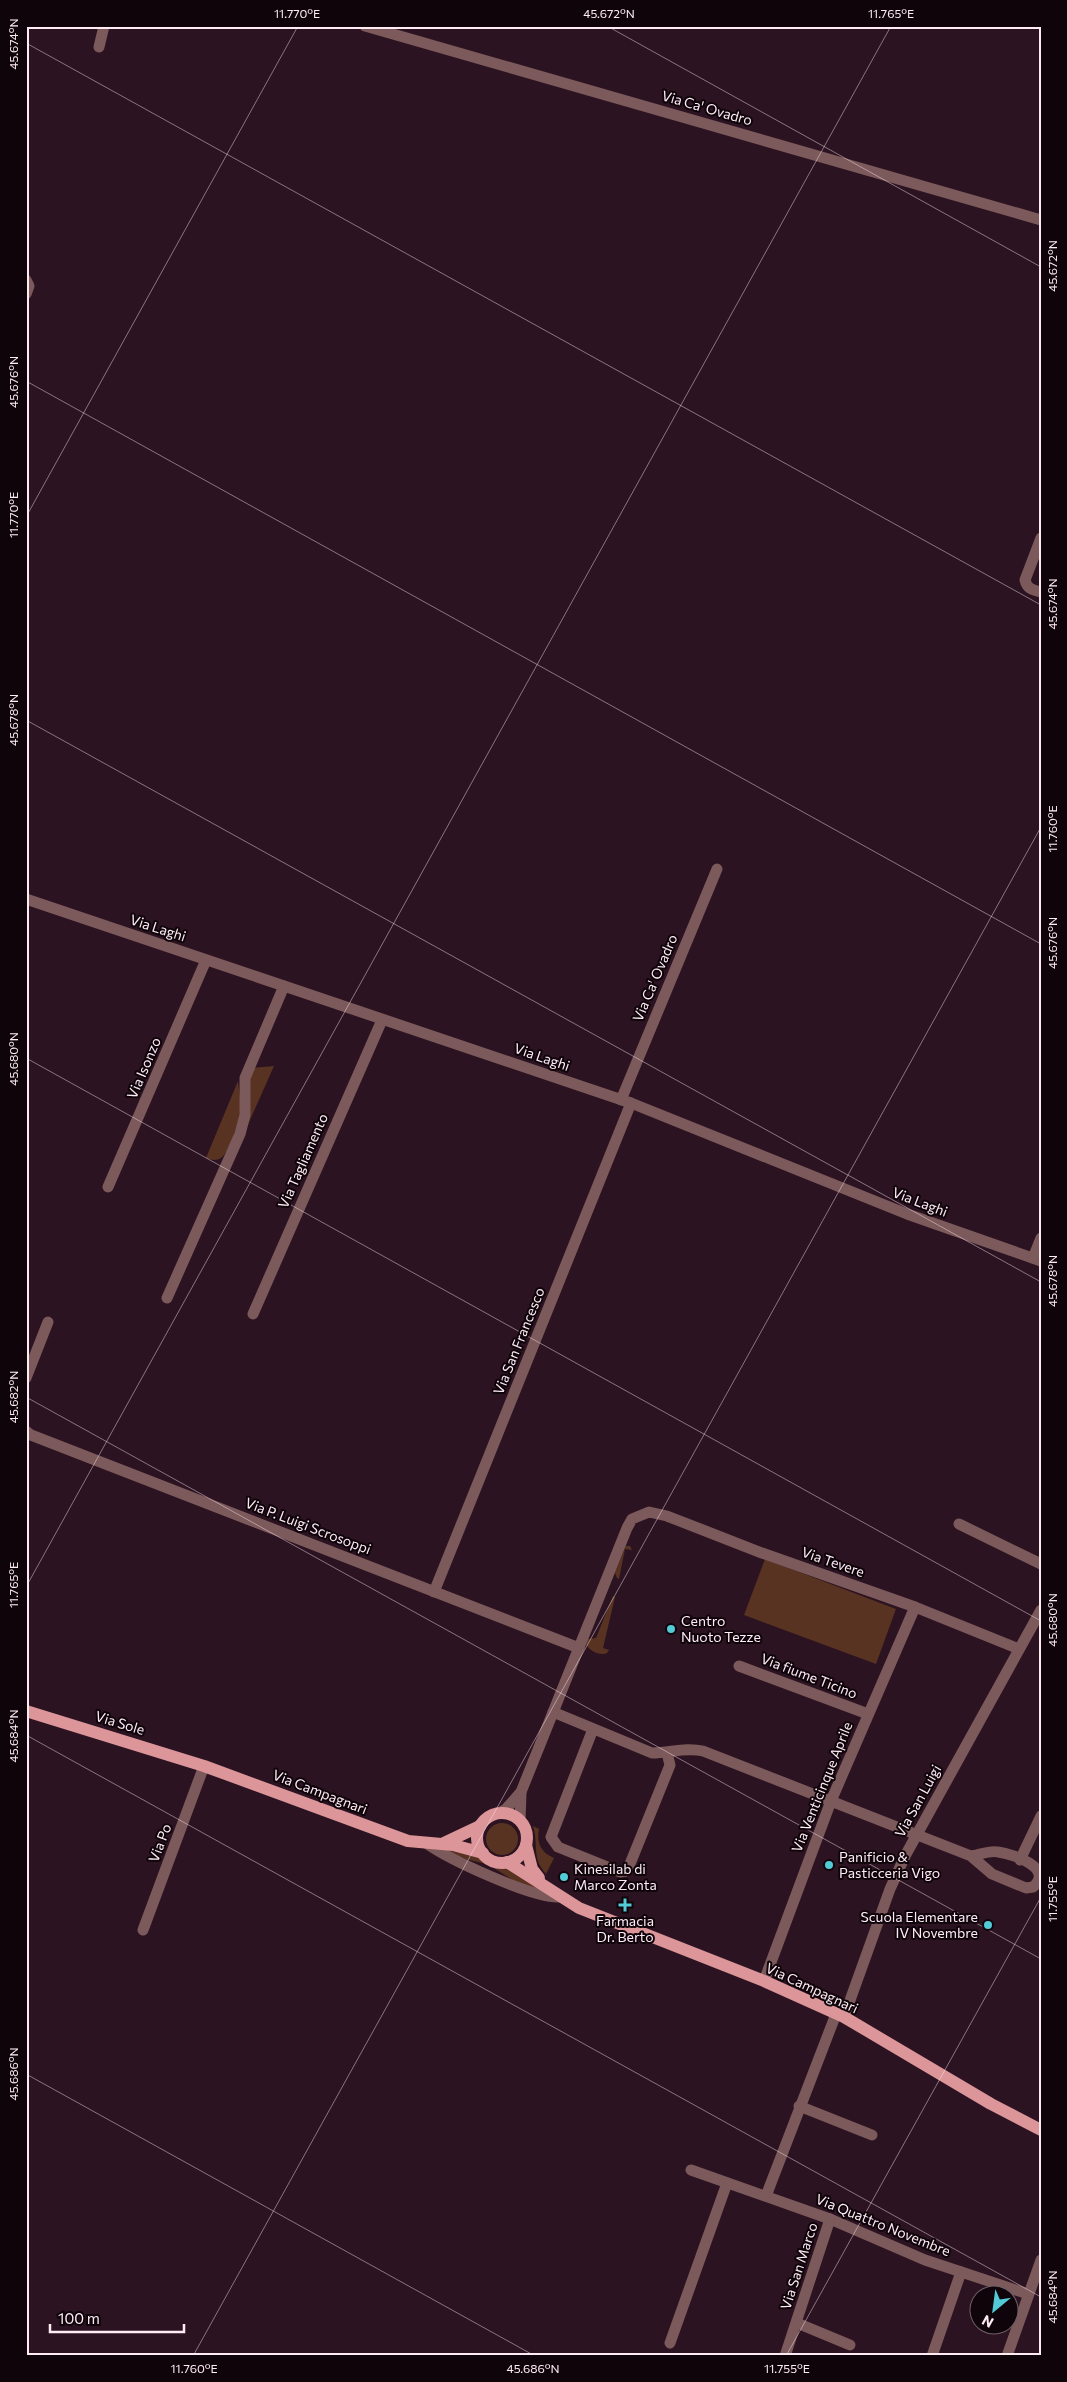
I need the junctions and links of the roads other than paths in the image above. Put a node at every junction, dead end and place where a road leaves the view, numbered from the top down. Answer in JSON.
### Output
{"nodes":[{"id":1,"x":104,"y":26,"type":"edge"},
{"id":2,"x":365,"y":26,"type":"edge"},
{"id":3,"x":98,"y":46,"type":"dead end"},
{"id":4,"x":1041,"y":220,"type":"edge"},
{"id":5,"x":26,"y":280,"type":"edge"},
{"id":6,"x":26,"y":294,"type":"edge"},
{"id":7,"x":1041,"y":538,"type":"edge"},
{"id":8,"x":1041,"y":592,"type":"edge"},
{"id":9,"x":717,"y":869,"type":"dead end"},
{"id":10,"x":26,"y":899,"type":"edge"},
{"id":11,"x":206,"y":960,"type":"junction"},
{"id":12,"x":284,"y":986,"type":"junction"},
{"id":13,"x":382,"y":1020,"type":"junction"},
{"id":14,"x":626,"y":1101,"type":"junction"},
{"id":15,"x":108,"y":1187,"type":"dead end"},
{"id":16,"x":1041,"y":1238,"type":"edge"},
{"id":17,"x":1037,"y":1260,"type":"edge"},
{"id":18,"x":168,"y":1298,"type":"dead end"},
{"id":19,"x":253,"y":1314,"type":"dead end"},
{"id":20,"x":48,"y":1322,"type":"dead end"},
{"id":21,"x":26,"y":1378,"type":"edge"},
{"id":22,"x":26,"y":1431,"type":"edge"},
{"id":23,"x":959,"y":1524,"type":"dead end"},
{"id":24,"x":1041,"y":1564,"type":"edge"},
{"id":25,"x":434,"y":1592,"type":"junction"},
{"id":26,"x":915,"y":1607,"type":"junction"},
{"id":27,"x":1041,"y":1610,"type":"edge"},
{"id":28,"x":579,"y":1648,"type":"junction"},
{"id":29,"x":1019,"y":1649,"type":"junction"},
{"id":30,"x":739,"y":1666,"type":"dead end"},
{"id":31,"x":26,"y":1711,"type":"edge"},
{"id":32,"x":553,"y":1712,"type":"junction"},
{"id":33,"x":868,"y":1714,"type":"junction"},
{"id":34,"x":593,"y":1729,"type":"junction"},
{"id":35,"x":667,"y":1753,"type":"junction"},
{"id":36,"x":204,"y":1766,"type":"junction"},
{"id":37,"x":520,"y":1792,"type":"junction"},
{"id":38,"x":831,"y":1801,"type":"junction"},
{"id":39,"x":499,"y":1813,"type":"junction"},
{"id":40,"x":1041,"y":1816,"type":"edge"},
{"id":41,"x":520,"y":1821,"type":"junction"},
{"id":42,"x":480,"y":1826,"type":"junction"},
{"id":43,"x":917,"y":1835,"type":"junction"},
{"id":44,"x":426,"y":1842,"type":"junction"},
{"id":45,"x":440,"y":1844,"type":"junction"},
{"id":46,"x":526,"y":1844,"type":"junction"},
{"id":47,"x":482,"y":1853,"type":"junction"},
{"id":48,"x":971,"y":1856,"type":"junction"},
{"id":49,"x":1020,"y":1860,"type":"junction"},
{"id":50,"x":507,"y":1862,"type":"junction"},
{"id":51,"x":543,"y":1884,"type":"junction"},
{"id":52,"x":559,"y":1897,"type":"junction"},
{"id":53,"x":143,"y":1930,"type":"dead end"},
{"id":54,"x":764,"y":1981,"type":"junction"},
{"id":55,"x":840,"y":2015,"type":"junction"},
{"id":56,"x":799,"y":2106,"type":"junction"},
{"id":57,"x":1041,"y":2130,"type":"edge"},
{"id":58,"x":872,"y":2134,"type":"dead end"},
{"id":59,"x":690,"y":2170,"type":"dead end"},
{"id":60,"x":727,"y":2183,"type":"junction"},
{"id":61,"x":766,"y":2196,"type":"junction"},
{"id":62,"x":830,"y":2219,"type":"junction"},
{"id":63,"x":1041,"y":2260,"type":"edge"},
{"id":64,"x":961,"y":2272,"type":"junction"},
{"id":65,"x":1028,"y":2294,"type":"junction"},
{"id":66,"x":797,"y":2323,"type":"junction"},
{"id":67,"x":670,"y":2343,"type":"dead end"},
{"id":68,"x":850,"y":2345,"type":"dead end"},
{"id":69,"x":785,"y":2356,"type":"edge"},
{"id":70,"x":932,"y":2356,"type":"edge"},
{"id":71,"x":1007,"y":2356,"type":"edge"}],
"edges":[{"from":1,"to":3,"type":"street"},
{"from":2,"to":4,"type":"street","name":"Via Ca' Ovadro"},
{"from":5,"to":6,"type":"street"},
{"from":7,"to":8,"type":"street"},
{"from":9,"to":14,"type":"street","name":"Via Ca' Ovadro"},
{"from":10,"to":11,"type":"street","name":"Via Laghi"},
{"from":11,"to":12,"type":"street","name":"Via Laghi"},
{"from":11,"to":15,"type":"street","name":"Via Isonzo"},
{"from":12,"to":13,"type":"street","name":"Via Laghi"},
{"from":12,"to":18,"type":"street"},
{"from":13,"to":14,"type":"street","name":"Via Laghi"},
{"from":13,"to":19,"type":"street","name":"Via Tagliamento"},
{"from":14,"to":17,"type":"street","name":"Via Laghi"},
{"from":14,"to":25,"type":"street","name":"Via San Francesco"},
{"from":16,"to":17,"type":"street"},
{"from":20,"to":21,"type":"street"},
{"from":22,"to":25,"type":"street","name":"Via P. Luigi Scrosoppi"},
{"from":23,"to":24,"type":"street"},
{"from":25,"to":28,"type":"street","name":"Via P. Luigi Scrosoppi"},
{"from":26,"to":28,"type":"street","name":"Via Tevere"},
{"from":26,"to":29,"type":"street","name":"Via Tevere"},
{"from":26,"to":33,"type":"street","name":"Via Venticinque Aprile"},
{"from":27,"to":29,"type":"street","name":"Via San Luigi"},
{"from":28,"to":32,"type":"street"},
{"from":29,"to":43,"type":"street","name":"Via San Luigi"},
{"from":30,"to":33,"type":"street","name":"Via fiume Ticino"},
{"from":31,"to":36,"type":"main road","name":"Via Sole"},
{"from":32,"to":34,"type":"street"},
{"from":32,"to":37,"type":"street"},
{"from":33,"to":38,"type":"street","name":"Via Venticinque Aprile"},
{"from":34,"to":35,"type":"street"},
{"from":34,"to":35,"type":"street"},
{"from":35,"to":38,"type":"street"},
{"from":36,"to":44,"type":"main road","name":"Via Campagnari"},
{"from":36,"to":53,"type":"street","name":"Via Po"},
{"from":37,"to":39,"type":"street"},
{"from":37,"to":41,"type":"street"},
{"from":38,"to":43,"type":"street"},
{"from":38,"to":54,"type":"street","name":"Via Venticinque Aprile"},
{"from":39,"to":41,"type":"main road"},
{"from":39,"to":42,"type":"main road"},
{"from":40,"to":49,"type":"street"},
{"from":41,"to":46,"type":"main road"},
{"from":42,"to":45,"type":"main road","name":"Via Campagnari"},
{"from":42,"to":47,"type":"main road"},
{"from":43,"to":48,"type":"street"},
{"from":43,"to":55,"type":"street","name":"Via San Luigi"},
{"from":44,"to":45,"type":"main road","name":"Via Campagnari"},
{"from":44,"to":52,"type":"street","name":"Via Campagnari"},
{"from":45,"to":47,"type":"main road","name":"Via Campagnari"},
{"from":46,"to":50,"type":"main road"},
{"from":46,"to":51,"type":"main road","name":"Via Campagnari"},
{"from":47,"to":50,"type":"main road"},
{"from":48,"to":49,"type":"street"},
{"from":48,"to":49,"type":"street"},
{"from":50,"to":51,"type":"main road","name":"Via Campagnari"},
{"from":51,"to":52,"type":"main road","name":"Via Campagnari"},
{"from":52,"to":54,"type":"main road","name":"Via Campagnari"},
{"from":54,"to":55,"type":"main road","name":"Via Campagnari"},
{"from":55,"to":56,"type":"street","name":"Via San Luigi"},
{"from":55,"to":57,"type":"main road","name":"Via Campagnari"},
{"from":56,"to":58,"type":"street"},
{"from":56,"to":61,"type":"street","name":"Via San Luigi"},
{"from":59,"to":60,"type":"street","name":"Via Quattro Novembre"},
{"from":60,"to":61,"type":"street","name":"Via Quattro Novembre"},
{"from":60,"to":67,"type":"street"},
{"from":61,"to":62,"type":"street","name":"Via Quattro Novembre"},
{"from":62,"to":64,"type":"street","name":"Via Quattro Novembre"},
{"from":62,"to":66,"type":"street","name":"Via San Marco"},
{"from":63,"to":65,"type":"street"},
{"from":64,"to":65,"type":"street","name":"Via Quattro Novembre"},
{"from":64,"to":70,"type":"street"},
{"from":65,"to":71,"type":"street"},
{"from":66,"to":68,"type":"street","name":"Via San Marco"},
{"from":66,"to":69,"type":"street","name":"Via San Marco"}]}
